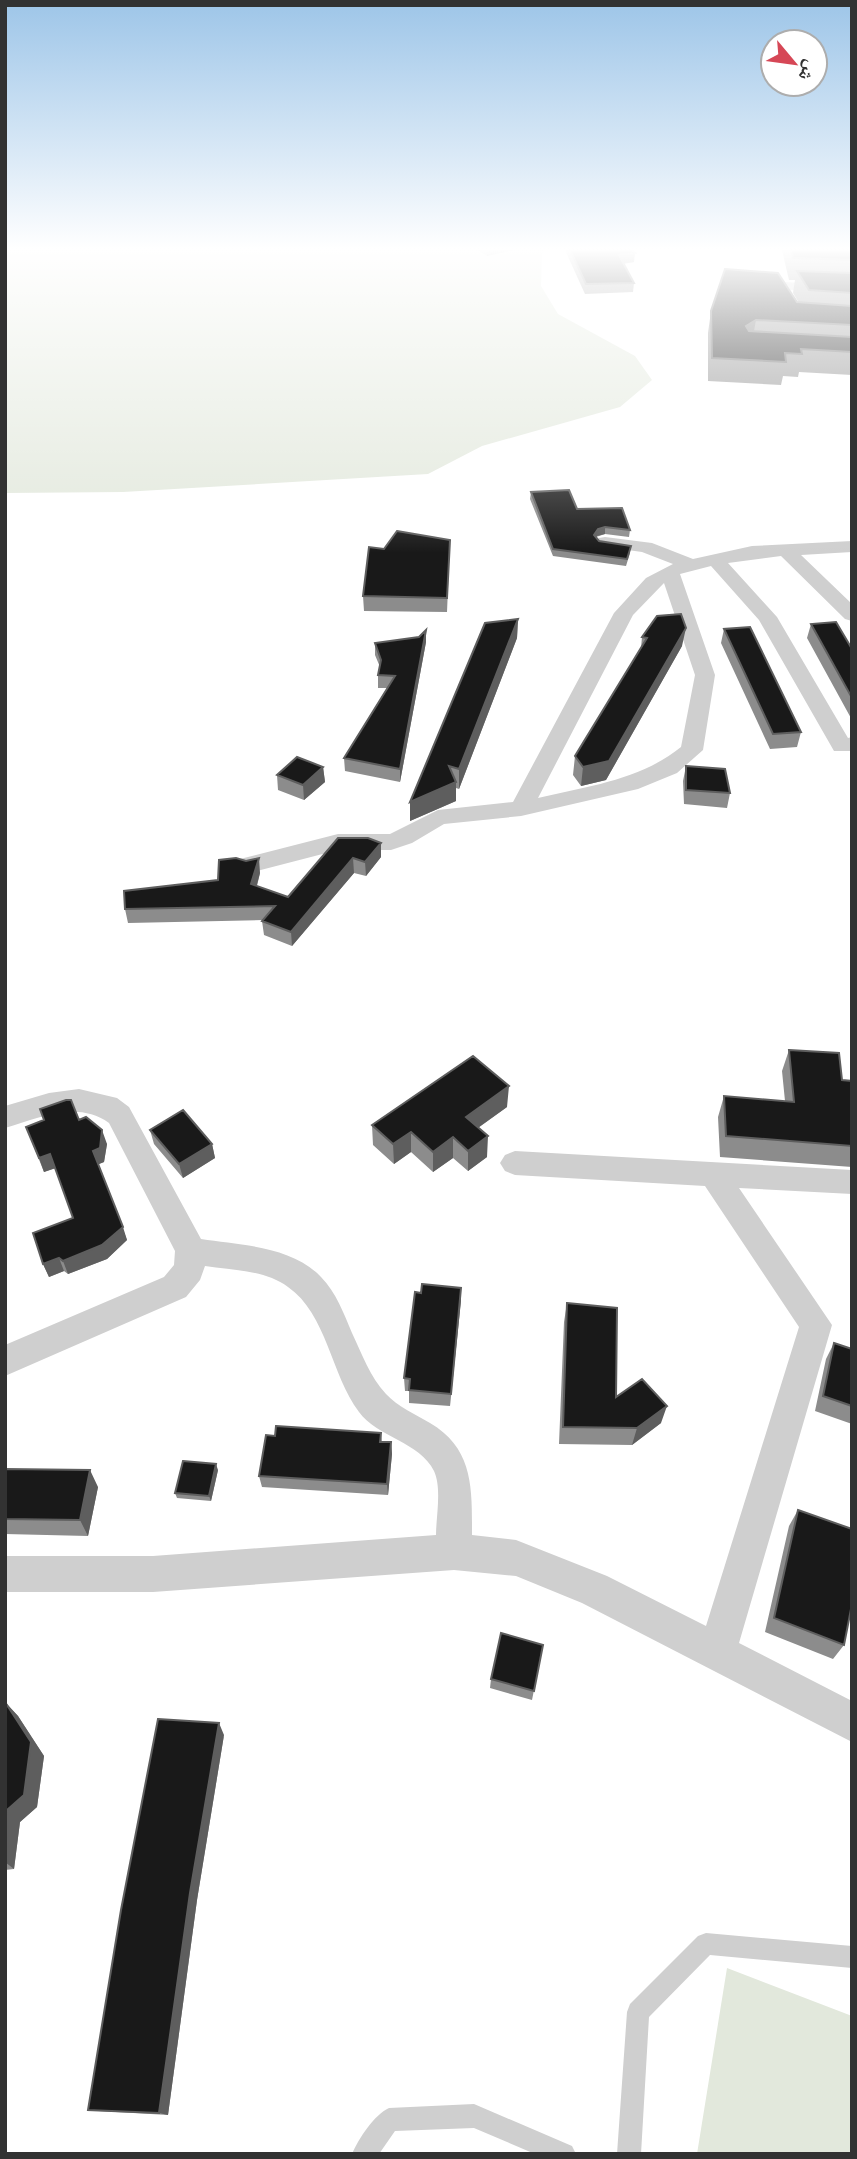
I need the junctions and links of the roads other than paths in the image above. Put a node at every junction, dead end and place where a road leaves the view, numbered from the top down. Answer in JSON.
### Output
{"nodes":[{"id":1,"x":605,"y":542,"type":"edge"},
{"id":2,"x":851,"y":547,"type":"edge"},
{"id":3,"x":786,"y":550,"type":"junction"},
{"id":4,"x":714,"y":559,"type":"junction"},
{"id":5,"x":680,"y":568,"type":"junction"},
{"id":6,"x":852,"y":615,"type":"edge"},
{"id":7,"x":852,"y":744,"type":"edge"},
{"id":8,"x":521,"y":809,"type":"junction"},
{"id":9,"x":249,"y":865,"type":"edge"},
{"id":10,"x":5,"y":1117,"type":"edge"},
{"id":11,"x":515,"y":1163,"type":"dead end"},
{"id":12,"x":713,"y":1174,"type":"junction"},
{"id":13,"x":852,"y":1182,"type":"edge"},
{"id":14,"x":191,"y":1251,"type":"junction"},
{"id":15,"x":5,"y":1361,"type":"edge"},
{"id":16,"x":454,"y":1552,"type":"junction"},
{"id":17,"x":5,"y":1574,"type":"edge"},
{"id":18,"x":717,"y":1653,"type":"junction"},
{"id":19,"x":852,"y":1722,"type":"edge"},
{"id":20,"x":852,"y":1958,"type":"edge"},
{"id":21,"x":364,"y":2154,"type":"edge"},
{"id":22,"x":564,"y":2154,"type":"edge"},
{"id":23,"x":629,"y":2154,"type":"edge"}],
"edges":[{"from":1,"to":5,"type":"street"},
{"from":2,"to":3,"type":"street"},
{"from":3,"to":4,"type":"street"},
{"from":3,"to":6,"type":"street"},
{"from":4,"to":5,"type":"street"},
{"from":4,"to":7,"type":"street"},
{"from":5,"to":8,"type":"street"},
{"from":5,"to":8,"type":"street"},
{"from":8,"to":9,"type":"street"},
{"from":10,"to":14,"type":"street"},
{"from":11,"to":12,"type":"street"},
{"from":12,"to":13,"type":"street"},
{"from":12,"to":18,"type":"street"},
{"from":14,"to":15,"type":"street"},
{"from":14,"to":16,"type":"street"},
{"from":16,"to":17,"type":"street"},
{"from":16,"to":18,"type":"street"},
{"from":18,"to":19,"type":"street"},
{"from":20,"to":23,"type":"lane"},
{"from":21,"to":22,"type":"lane"}]}
